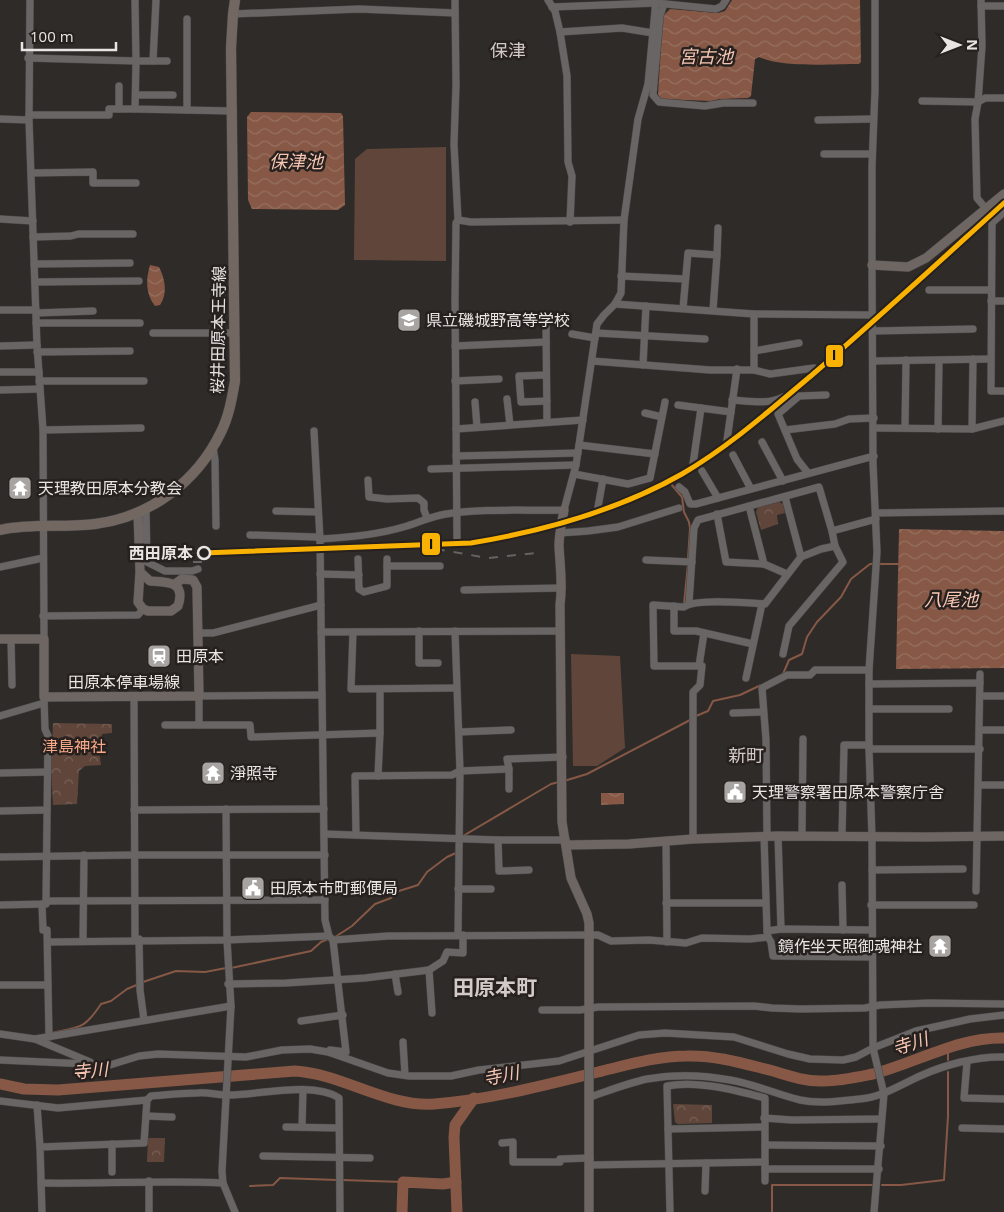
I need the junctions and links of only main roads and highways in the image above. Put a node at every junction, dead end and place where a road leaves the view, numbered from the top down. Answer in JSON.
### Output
{"nodes":[{"id":1,"x":235,"y":0,"type":"edge"},
{"id":2,"x":0,"y":530,"type":"edge"}],
"edges":[{"from":1,"to":2,"type":"main road","name":"桜井田原本王寺線"}]}
